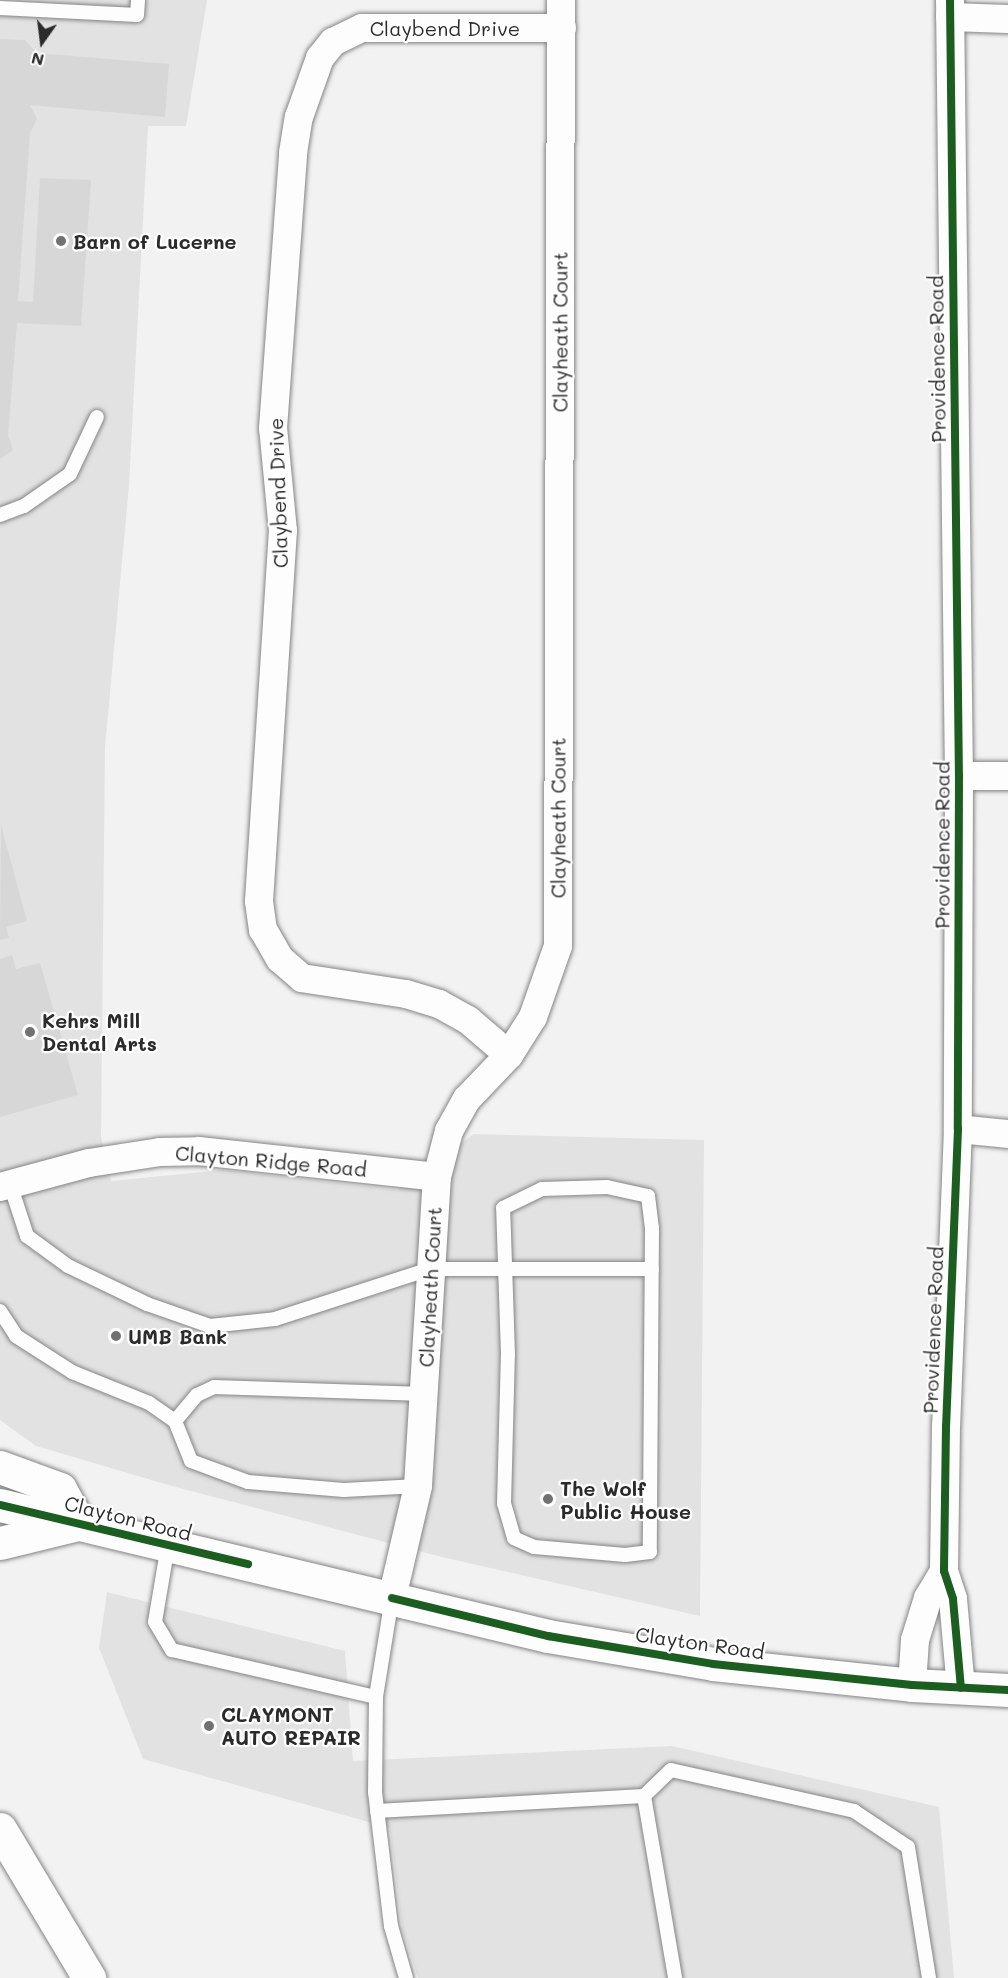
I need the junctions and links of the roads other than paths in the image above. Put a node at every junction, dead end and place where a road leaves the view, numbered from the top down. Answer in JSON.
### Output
{"nodes":[{"id":1,"x":138,"y":0,"type":"edge"},
{"id":2,"x":561,"y":0,"type":"edge"},
{"id":3,"x":0,"y":8,"type":"edge"},
{"id":4,"x":950,"y":8,"type":"edge"},
{"id":5,"x":1008,"y":19,"type":"edge"},
{"id":6,"x":562,"y":28,"type":"junction"},
{"id":7,"x":97,"y":417,"type":"dead end"},
{"id":8,"x":0,"y":515,"type":"edge"},
{"id":9,"x":959,"y":776,"type":"junction"},
{"id":10,"x":1008,"y":776,"type":"edge"},
{"id":11,"x":510,"y":1055,"type":"junction"},
{"id":12,"x":958,"y":1129,"type":"junction"},
{"id":13,"x":1008,"y":1134,"type":"edge"},
{"id":14,"x":437,"y":1177,"type":"junction"},
{"id":15,"x":5,"y":1185,"type":"edge"},
{"id":16,"x":507,"y":1266,"type":"junction"},
{"id":17,"x":430,"y":1269,"type":"junction"},
{"id":18,"x":652,"y":1269,"type":"junction"},
{"id":19,"x":0,"y":1311,"type":"edge"},
{"id":20,"x":424,"y":1394,"type":"junction"},
{"id":21,"x":175,"y":1421,"type":"junction"},
{"id":22,"x":0,"y":1467,"type":"edge"},
{"id":23,"x":418,"y":1486,"type":"junction"},
{"id":24,"x":0,"y":1505,"type":"edge"},
{"id":25,"x":79,"y":1523,"type":"junction"},
{"id":26,"x":0,"y":1543,"type":"edge"},
{"id":27,"x":168,"y":1545,"type":"junction"},
{"id":28,"x":944,"y":1571,"type":"junction"},
{"id":29,"x":392,"y":1598,"type":"junction"},
{"id":30,"x":912,"y":1684,"type":"junction"},
{"id":31,"x":961,"y":1688,"type":"junction"},
{"id":32,"x":1008,"y":1690,"type":"edge"},
{"id":33,"x":376,"y":1697,"type":"junction"},
{"id":34,"x":644,"y":1796,"type":"junction"},
{"id":35,"x":377,"y":1811,"type":"junction"},
{"id":36,"x":0,"y":1829,"type":"edge"},
{"id":37,"x":89,"y":1978,"type":"edge"},
{"id":38,"x":406,"y":1978,"type":"edge"},
{"id":39,"x":675,"y":1978,"type":"edge"},
{"id":40,"x":929,"y":1978,"type":"edge"}],
"edges":[{"from":1,"to":3,"type":"lane"},
{"from":2,"to":6,"type":"street","name":"Clayheath Court"},
{"from":4,"to":5,"type":"street"},
{"from":4,"to":9,"type":"street","name":"Providence Road"},
{"from":6,"to":11,"type":"street","name":"Clayheath Court"},
{"from":6,"to":11,"type":"street","name":"Claybend Drive"},
{"from":7,"to":8,"type":"lane"},
{"from":9,"to":10,"type":"street"},
{"from":9,"to":12,"type":"street","name":"Providence Road"},
{"from":11,"to":14,"type":"street","name":"Clayheath Court"},
{"from":12,"to":13,"type":"street"},
{"from":12,"to":28,"type":"street","name":"Providence Road"},
{"from":14,"to":15,"type":"street","name":"Clayton Ridge Road"},
{"from":14,"to":17,"type":"street","name":"Clayheath Court"},
{"from":15,"to":17,"type":"lane"},
{"from":16,"to":17,"type":"lane"},
{"from":16,"to":18,"type":"lane"},
{"from":16,"to":18,"type":"lane"},
{"from":16,"to":18,"type":"lane"},
{"from":17,"to":20,"type":"street","name":"Clayheath Court"},
{"from":19,"to":21,"type":"lane"},
{"from":20,"to":21,"type":"lane"},
{"from":20,"to":23,"type":"street","name":"Clayheath Court"},
{"from":21,"to":23,"type":"lane"},
{"from":22,"to":25,"type":"main road"},
{"from":23,"to":29,"type":"street","name":"Clayheath Court"},
{"from":24,"to":25,"type":"main road","name":"Clayton Road"},
{"from":25,"to":26,"type":"main road"},
{"from":25,"to":27,"type":"main road","name":"Clayton Road"},
{"from":27,"to":29,"type":"main road","name":"Clayton Road"},
{"from":27,"to":33,"type":"lane"},
{"from":28,"to":30,"type":"street","name":"Providence Road"},
{"from":28,"to":31,"type":"street","name":"Providence Road"},
{"from":29,"to":30,"type":"main road","name":"Clayton Road"},
{"from":29,"to":33,"type":"lane"},
{"from":30,"to":31,"type":"main road","name":"Clayton Road"},
{"from":31,"to":32,"type":"main road","name":"Clayton Road"},
{"from":33,"to":35,"type":"lane"},
{"from":34,"to":35,"type":"lane"},
{"from":34,"to":39,"type":"lane"},
{"from":34,"to":40,"type":"lane"},
{"from":35,"to":38,"type":"lane"},
{"from":36,"to":37,"type":"main road"}]}
